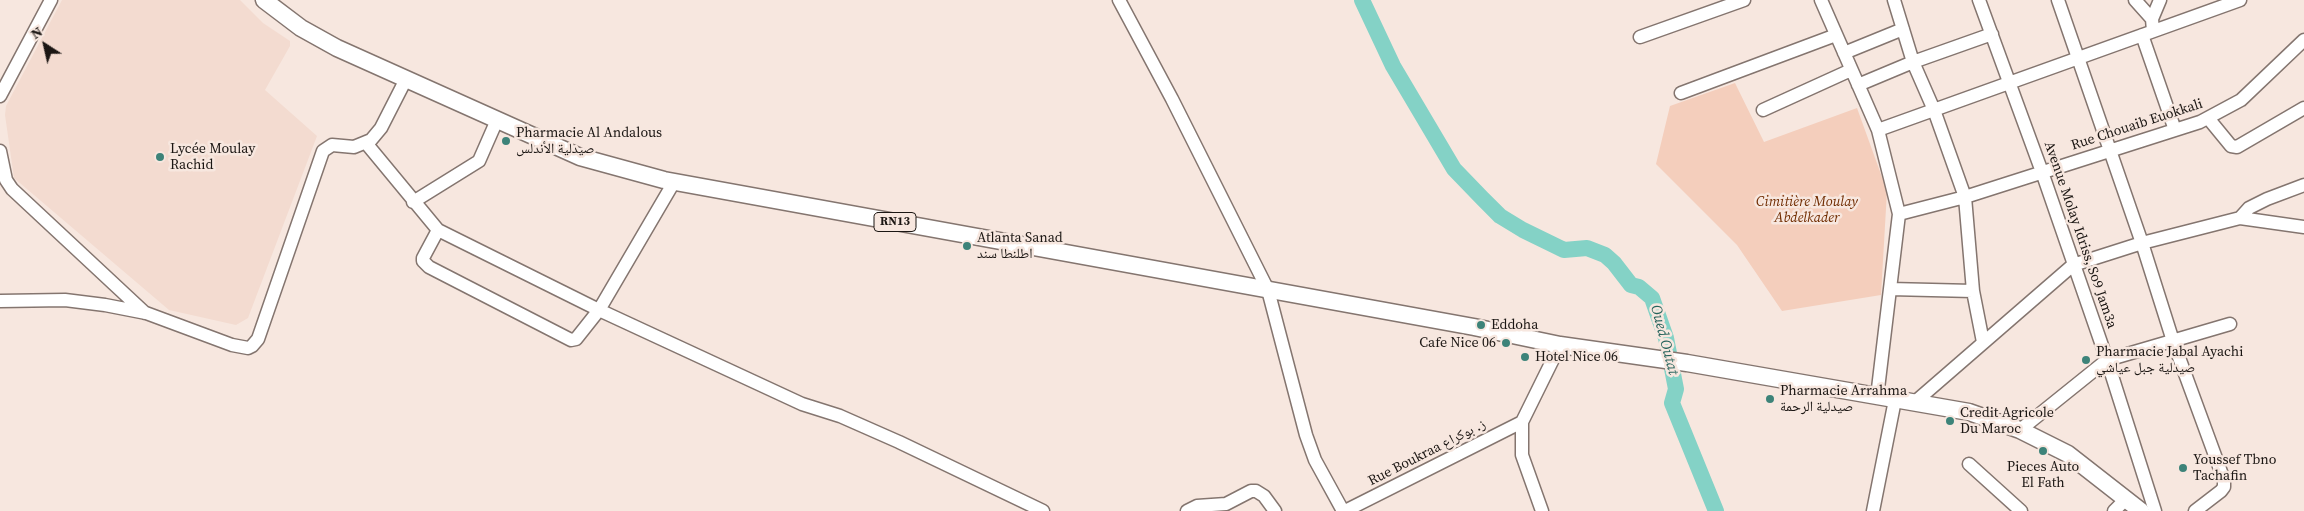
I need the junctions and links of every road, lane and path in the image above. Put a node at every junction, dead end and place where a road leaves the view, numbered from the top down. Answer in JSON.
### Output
{"nodes":[{"id":1,"x":50,"y":0,"type":"edge"},
{"id":2,"x":264,"y":0,"type":"edge"},
{"id":3,"x":1119,"y":0,"type":"edge"},
{"id":4,"x":1744,"y":0,"type":"edge"},
{"id":5,"x":1821,"y":0,"type":"edge"},
{"id":6,"x":1894,"y":0,"type":"edge"},
{"id":7,"x":1979,"y":0,"type":"edge"},
{"id":8,"x":2058,"y":0,"type":"edge"},
{"id":9,"x":2135,"y":0,"type":"edge"},
{"id":10,"x":2160,"y":0,"type":"edge"},
{"id":11,"x":2240,"y":0,"type":"edge"},
{"id":12,"x":2209,"y":5,"type":"edge"},
{"id":13,"x":2149,"y":28,"type":"junction"},
{"id":14,"x":1903,"y":30,"type":"junction"},
{"id":15,"x":1992,"y":34,"type":"junction"},
{"id":16,"x":1836,"y":35,"type":"junction"},
{"id":17,"x":1640,"y":37,"type":"dead end"},
{"id":18,"x":2304,"y":40,"type":"edge"},
{"id":19,"x":1844,"y":53,"type":"junction"},
{"id":20,"x":2077,"y":58,"type":"junction"},
{"id":21,"x":1913,"y":62,"type":"junction"},
{"id":22,"x":1851,"y":70,"type":"junction"},
{"id":23,"x":406,"y":79,"type":"junction"},
{"id":24,"x":2009,"y":83,"type":"junction"},
{"id":25,"x":1858,"y":86,"type":"junction"},
{"id":26,"x":1681,"y":93,"type":"dead end"},
{"id":27,"x":0,"y":96,"type":"edge"},
{"id":28,"x":2304,"y":108,"type":"edge"},
{"id":29,"x":1763,"y":110,"type":"dead end"},
{"id":30,"x":1934,"y":110,"type":"junction"},
{"id":31,"x":2208,"y":118,"type":"junction"},
{"id":32,"x":497,"y":120,"type":"junction"},
{"id":33,"x":1878,"y":130,"type":"junction"},
{"id":34,"x":2175,"y":130,"type":"junction"},
{"id":35,"x":366,"y":143,"type":"junction"},
{"id":36,"x":2110,"y":149,"type":"junction"},
{"id":37,"x":0,"y":151,"type":"edge"},
{"id":38,"x":2042,"y":172,"type":"junction"},
{"id":39,"x":674,"y":182,"type":"junction"},
{"id":40,"x":2304,"y":186,"type":"edge"},
{"id":41,"x":1965,"y":197,"type":"junction"},
{"id":42,"x":413,"y":202,"type":"junction"},
{"id":43,"x":1899,"y":214,"type":"junction"},
{"id":44,"x":2240,"y":218,"type":"junction"},
{"id":45,"x":2304,"y":227,"type":"edge"},
{"id":46,"x":438,"y":230,"type":"junction"},
{"id":47,"x":2142,"y":243,"type":"junction"},
{"id":48,"x":2073,"y":265,"type":"junction"},
{"id":49,"x":1890,"y":288,"type":"junction"},
{"id":50,"x":1268,"y":290,"type":"junction"},
{"id":51,"x":1973,"y":291,"type":"junction"},
{"id":52,"x":0,"y":301,"type":"edge"},
{"id":53,"x":598,"y":310,"type":"junction"},
{"id":54,"x":146,"y":313,"type":"junction"},
{"id":55,"x":2230,"y":324,"type":"dead end"},
{"id":56,"x":2173,"y":341,"type":"junction"},
{"id":57,"x":1983,"y":342,"type":"junction"},
{"id":58,"x":1560,"y":345,"type":"junction"},
{"id":59,"x":2108,"y":360,"type":"junction"},
{"id":60,"x":1877,"y":397,"type":"junction"},
{"id":61,"x":1896,"y":400,"type":"junction"},
{"id":62,"x":1915,"y":402,"type":"junction"},
{"id":63,"x":1522,"y":422,"type":"junction"},
{"id":64,"x":2020,"y":430,"type":"junction"},
{"id":65,"x":1969,"y":464,"type":"dead end"},
{"id":66,"x":2126,"y":499,"type":"junction"},
{"id":67,"x":1227,"y":508,"type":"edge"},
{"id":68,"x":1043,"y":511,"type":"edge"},
{"id":69,"x":1187,"y":511,"type":"edge"},
{"id":70,"x":1275,"y":511,"type":"edge"},
{"id":71,"x":1344,"y":511,"type":"edge"},
{"id":72,"x":1542,"y":511,"type":"edge"},
{"id":73,"x":1873,"y":511,"type":"edge"},
{"id":74,"x":2021,"y":511,"type":"edge"},
{"id":75,"x":2114,"y":511,"type":"edge"},
{"id":76,"x":2141,"y":511,"type":"edge"},
{"id":77,"x":2155,"y":511,"type":"edge"},
{"id":78,"x":2195,"y":511,"type":"edge"}],
"edges":[{"from":1,"to":27,"type":"street"},
{"from":2,"to":23,"type":"main road","number":"RN13"},
{"from":3,"to":50,"type":"street"},
{"from":4,"to":17,"type":"street"},
{"from":5,"to":16,"type":"street"},
{"from":6,"to":14,"type":"street"},
{"from":7,"to":15,"type":"street","name":"Avenue Molay Idriss, So9 Jam3a"},
{"from":8,"to":20,"type":"street"},
{"from":9,"to":13,"type":"street"},
{"from":10,"to":13,"type":"street"},
{"from":11,"to":12,"type":"street"},
{"from":12,"to":13,"type":"street"},
{"from":13,"to":20,"type":"street"},
{"from":13,"to":34,"type":"street"},
{"from":14,"to":19,"type":"street"},
{"from":14,"to":21,"type":"street"},
{"from":15,"to":21,"type":"street"},
{"from":15,"to":24,"type":"street","name":"Avenue Molay Idriss, So9 Jam3a"},
{"from":16,"to":19,"type":"street"},
{"from":16,"to":26,"type":"street"},
{"from":18,"to":31,"type":"street","name":"Rue Chouaib Euokkali"},
{"from":19,"to":22,"type":"street"},
{"from":20,"to":24,"type":"street"},
{"from":20,"to":36,"type":"street"},
{"from":21,"to":25,"type":"street"},
{"from":21,"to":30,"type":"street"},
{"from":22,"to":25,"type":"street"},
{"from":22,"to":29,"type":"street"},
{"from":23,"to":32,"type":"main road","number":"RN13"},
{"from":23,"to":35,"type":"street"},
{"from":24,"to":30,"type":"street"},
{"from":24,"to":38,"type":"street","name":"Avenue Molay Idriss, So9 Jam3a"},
{"from":25,"to":33,"type":"street"},
{"from":28,"to":31,"type":"street"},
{"from":30,"to":33,"type":"street"},
{"from":30,"to":41,"type":"street"},
{"from":31,"to":34,"type":"street","name":"Rue Chouaib Euokkali"},
{"from":32,"to":39,"type":"main road","number":"RN13"},
{"from":32,"to":42,"type":"street"},
{"from":33,"to":43,"type":"street"},
{"from":34,"to":36,"type":"street","name":"Rue Chouaib Euokkali"},
{"from":35,"to":42,"type":"street"},
{"from":35,"to":54,"type":"street"},
{"from":36,"to":38,"type":"street","name":"Rue Chouaib Euokkali"},
{"from":36,"to":47,"type":"street"},
{"from":37,"to":54,"type":"street"},
{"from":38,"to":41,"type":"street","name":"Rue Chouaib Euokkali"},
{"from":38,"to":48,"type":"street","name":"Avenue Molay Idriss, So9 Jam3a"},
{"from":39,"to":50,"type":"main road","number":"RN13"},
{"from":39,"to":53,"type":"street"},
{"from":40,"to":44,"type":"street"},
{"from":41,"to":43,"type":"street","name":"Rue Chouaib Euokkali"},
{"from":41,"to":51,"type":"street"},
{"from":42,"to":46,"type":"street"},
{"from":43,"to":49,"type":"street"},
{"from":44,"to":45,"type":"street"},
{"from":44,"to":47,"type":"street"},
{"from":46,"to":53,"type":"street"},
{"from":46,"to":53,"type":"street"},
{"from":47,"to":48,"type":"street"},
{"from":47,"to":56,"type":"street"},
{"from":48,"to":57,"type":"street"},
{"from":48,"to":59,"type":"street","name":"Avenue Molay Idriss, So9 Jam3a"},
{"from":49,"to":51,"type":"street"},
{"from":49,"to":60,"type":"street"},
{"from":50,"to":58,"type":"main road","number":"RN13"},
{"from":50,"to":71,"type":"street"},
{"from":51,"to":57,"type":"street"},
{"from":52,"to":54,"type":"street"},
{"from":53,"to":68,"type":"street"},
{"from":55,"to":56,"type":"street"},
{"from":56,"to":59,"type":"street"},
{"from":56,"to":78,"type":"street"},
{"from":57,"to":62,"type":"street"},
{"from":58,"to":60,"type":"main road","number":"RN13"},
{"from":58,"to":63,"type":"street"},
{"from":59,"to":64,"type":"street"},
{"from":59,"to":77,"type":"street","name":"Avenue Molay Idriss, So9 Jam3a"},
{"from":60,"to":61,"type":"main road","number":"RN13"},
{"from":61,"to":62,"type":"main road","number":"RN13"},
{"from":61,"to":73,"type":"street"},
{"from":62,"to":64,"type":"main road","number":"RN13"},
{"from":63,"to":71,"type":"street","name":"Rue Boukraa ز. بوكراع"},
{"from":63,"to":72,"type":"street"},
{"from":64,"to":66,"type":"main road","number":"RN13"},
{"from":65,"to":74,"type":"street"},
{"from":66,"to":75,"type":"street"},
{"from":66,"to":76,"type":"main road","number":"RN13"},
{"from":67,"to":69,"type":"street"},
{"from":67,"to":70,"type":"street"}]}
